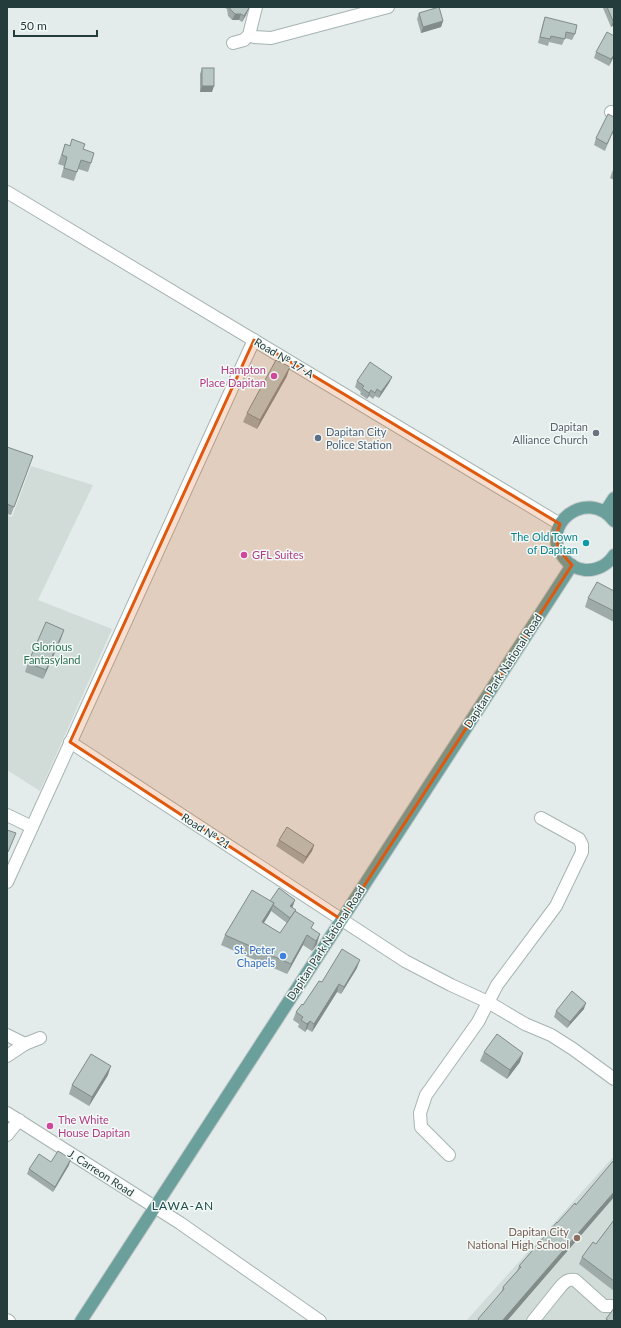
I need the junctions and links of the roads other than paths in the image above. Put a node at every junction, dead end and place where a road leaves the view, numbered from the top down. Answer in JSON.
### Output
{"nodes":[{"id":1,"x":256,"y":7,"type":"edge"},
{"id":2,"x":388,"y":7,"type":"edge"},
{"id":3,"x":249,"y":35,"type":"junction"},
{"id":4,"x":233,"y":43,"type":"dead end"},
{"id":5,"x":7,"y":192,"type":"edge"},
{"id":6,"x":254,"y":340,"type":"junction"},
{"id":7,"x":614,"y":498,"type":"edge"},
{"id":8,"x":605,"y":512,"type":"junction"},
{"id":9,"x":614,"y":521,"type":"edge"},
{"id":10,"x":560,"y":524,"type":"junction"},
{"id":11,"x":613,"y":558,"type":"edge"},
{"id":12,"x":572,"y":565,"type":"junction"},
{"id":13,"x":70,"y":742,"type":"junction"},
{"id":14,"x":7,"y":815,"type":"edge"},
{"id":15,"x":541,"y":818,"type":"dead end"},
{"id":16,"x":32,"y":827,"type":"junction"},
{"id":17,"x":7,"y":882,"type":"edge"},
{"id":18,"x":342,"y":920,"type":"junction"},
{"id":19,"x":488,"y":1002,"type":"junction"},
{"id":20,"x":7,"y":1035,"type":"edge"},
{"id":21,"x":40,"y":1038,"type":"dead end"},
{"id":22,"x":25,"y":1044,"type":"junction"},
{"id":23,"x":7,"y":1056,"type":"edge"},
{"id":24,"x":614,"y":1079,"type":"edge"},
{"id":25,"x":7,"y":1113,"type":"edge"},
{"id":26,"x":18,"y":1120,"type":"junction"},
{"id":27,"x":7,"y":1134,"type":"edge"},
{"id":28,"x":449,"y":1155,"type":"dead end"},
{"id":29,"x":155,"y":1208,"type":"junction"},
{"id":30,"x":614,"y":1306,"type":"edge"},
{"id":31,"x":81,"y":1321,"type":"edge"},
{"id":32,"x":320,"y":1321,"type":"edge"},
{"id":33,"x":533,"y":1321,"type":"edge"}],
"edges":[{"from":1,"to":3,"type":"street"},
{"from":2,"to":3,"type":"street"},
{"from":3,"to":4,"type":"street"},
{"from":5,"to":6,"type":"street","name":"Road № 17-A"},
{"from":6,"to":10,"type":"street","name":"Road № 17-A"},
{"from":6,"to":13,"type":"street"},
{"from":7,"to":8,"type":"main road"},
{"from":8,"to":9,"type":"main road"},
{"from":8,"to":10,"type":"main road"},
{"from":10,"to":12,"type":"main road"},
{"from":11,"to":12,"type":"main road"},
{"from":12,"to":18,"type":"main road","name":"Dapitan Park National Road"},
{"from":13,"to":16,"type":"street"},
{"from":13,"to":18,"type":"street","name":"Road № 21"},
{"from":14,"to":16,"type":"street"},
{"from":15,"to":19,"type":"street"},
{"from":16,"to":17,"type":"street"},
{"from":18,"to":19,"type":"street","name":"Road № 21"},
{"from":18,"to":29,"type":"main road","name":"Dapitan Park National Road"},
{"from":19,"to":24,"type":"street","name":"Road № 21"},
{"from":19,"to":28,"type":"street"},
{"from":20,"to":22,"type":"street"},
{"from":21,"to":22,"type":"street"},
{"from":22,"to":23,"type":"street"},
{"from":25,"to":26,"type":"street","name":"J. Carreon Road"},
{"from":26,"to":27,"type":"street"},
{"from":26,"to":29,"type":"street","name":"J. Carreon Road"},
{"from":29,"to":31,"type":"main road","name":"Dapitan Park National Road"},
{"from":29,"to":32,"type":"street","name":"J. Carreon Road"},
{"from":30,"to":33,"type":"street"}]}
